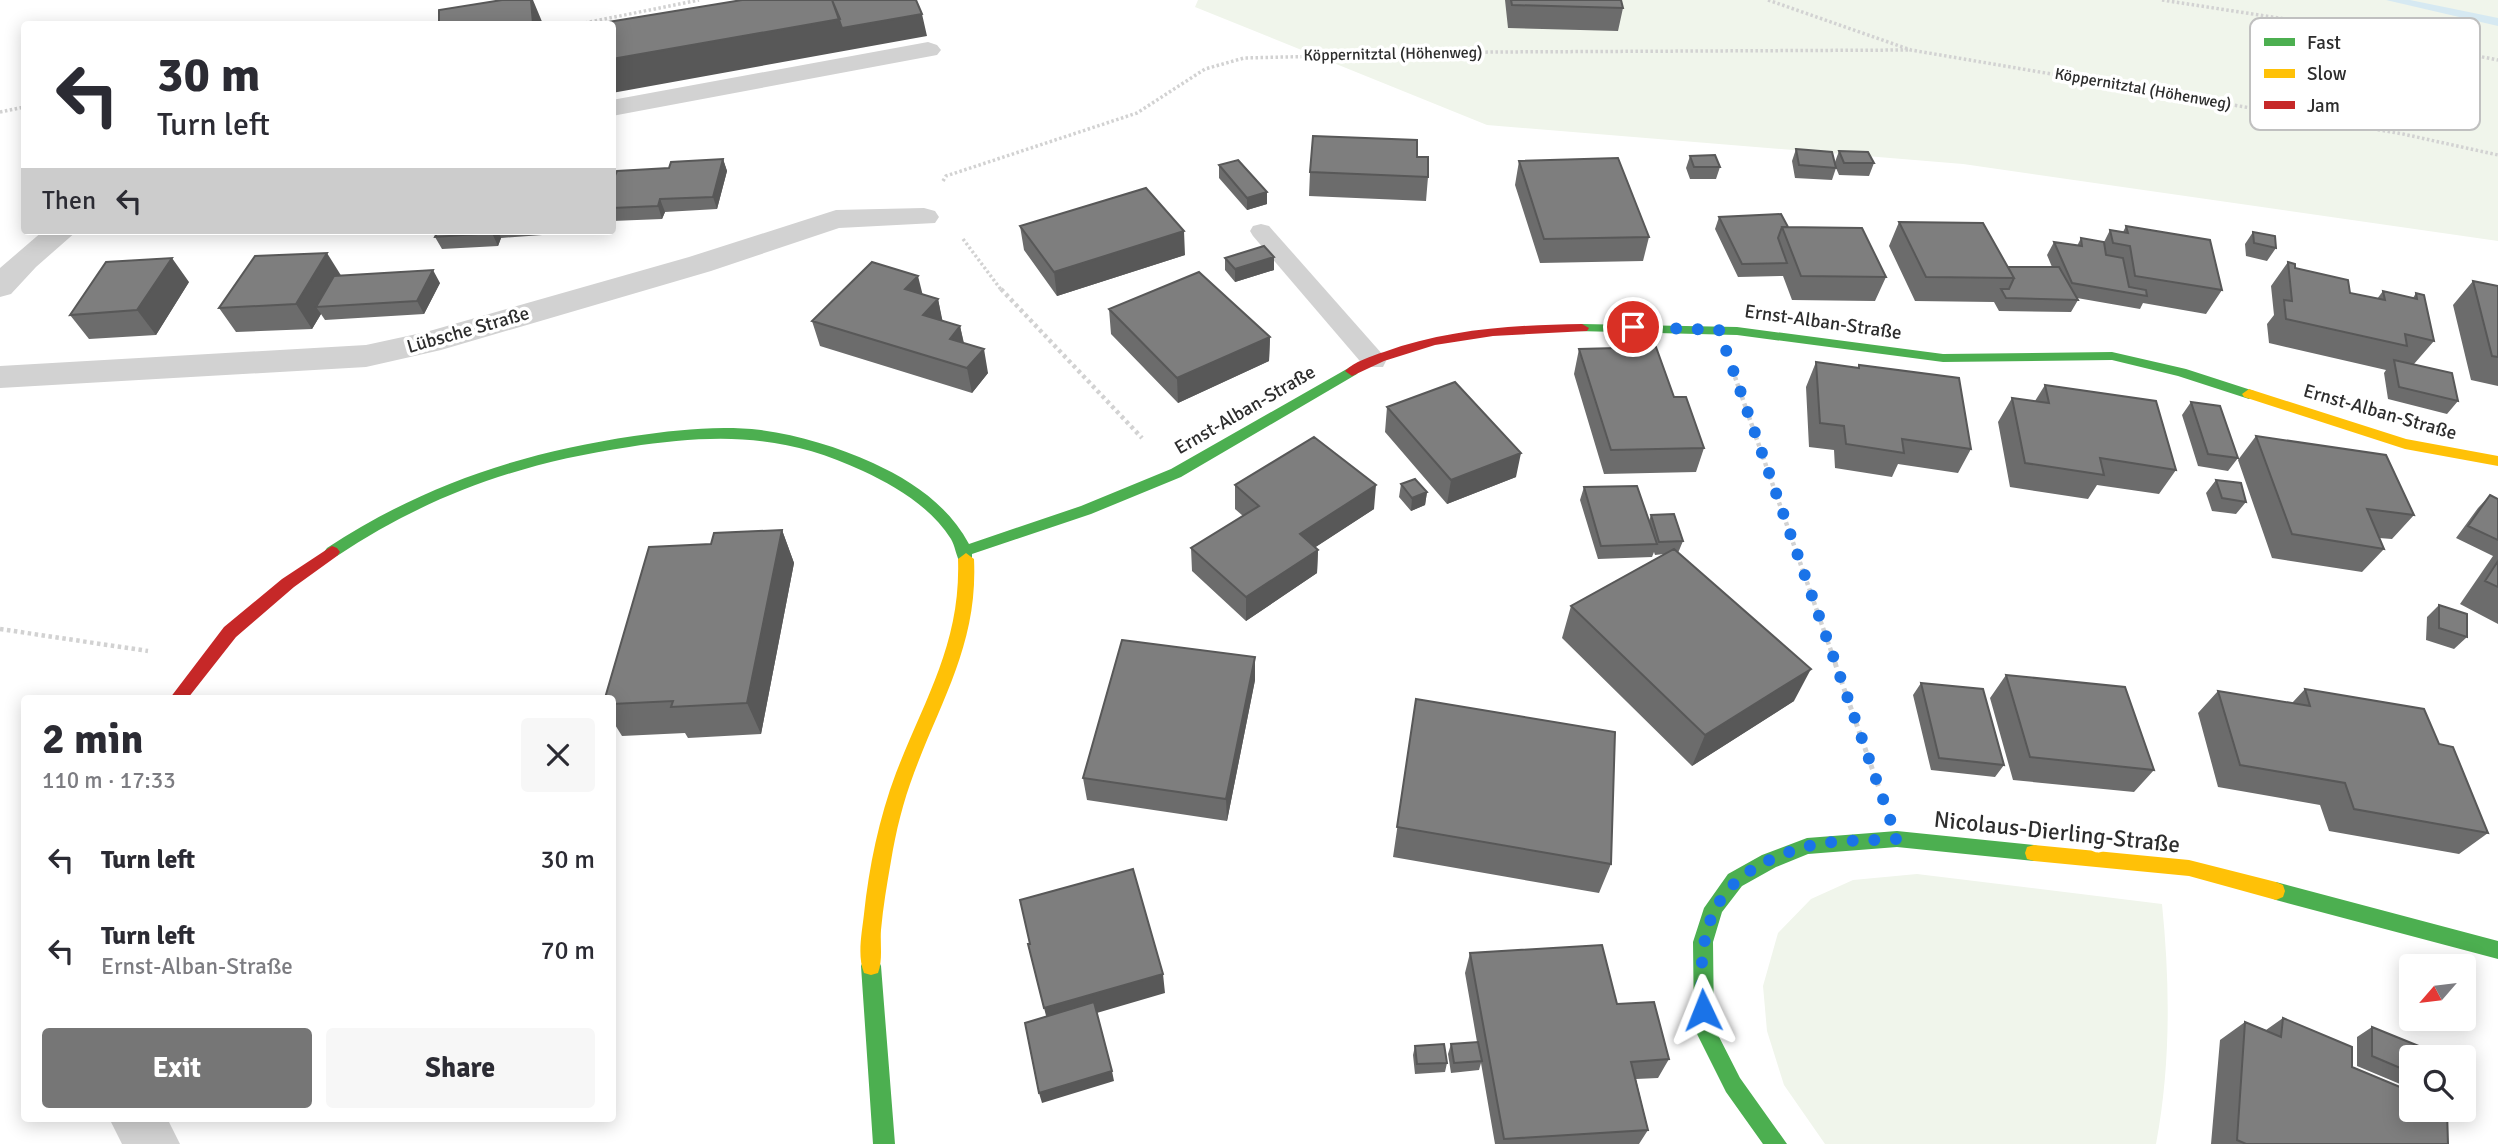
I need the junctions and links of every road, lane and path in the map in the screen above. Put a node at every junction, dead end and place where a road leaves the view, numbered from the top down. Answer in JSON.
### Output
{"nodes":[{"id":1,"x":699,"y":0,"type":"edge"},
{"id":2,"x":1768,"y":0,"type":"edge"},
{"id":3,"x":2162,"y":0,"type":"edge"},
{"id":4,"x":2279,"y":18,"type":"edge"},
{"id":5,"x":595,"y":21,"type":"edge"},
{"id":6,"x":928,"y":50,"type":"dead end"},
{"id":7,"x":1911,"y":50,"type":"junction"},
{"id":8,"x":2480,"y":56,"type":"edge"},
{"id":9,"x":2498,"y":60,"type":"edge"},
{"id":10,"x":616,"y":107,"type":"edge"},
{"id":11,"x":21,"y":108,"type":"edge"},
{"id":12,"x":2250,"y":108,"type":"edge"},
{"id":13,"x":0,"y":112,"type":"edge"},
{"id":14,"x":2380,"y":130,"type":"edge"},
{"id":15,"x":2498,"y":155,"type":"edge"},
{"id":16,"x":924,"y":216,"type":"junction"},
{"id":17,"x":1261,"y":231,"type":"dead end"},
{"id":18,"x":57,"y":235,"type":"edge"},
{"id":19,"x":0,"y":287,"type":"edge"},
{"id":20,"x":1719,"y":330,"type":"junction"},
{"id":21,"x":1374,"y":361,"type":"junction"},
{"id":22,"x":0,"y":377,"type":"edge"},
{"id":23,"x":2498,"y":461,"type":"edge"},
{"id":24,"x":1176,"y":474,"type":"junction"},
{"id":25,"x":965,"y":551,"type":"junction"},
{"id":26,"x":0,"y":629,"type":"edge"},
{"id":27,"x":207,"y":661,"type":"junction"},
{"id":28,"x":180,"y":695,"type":"edge"},
{"id":29,"x":1897,"y":839,"type":"junction"},
{"id":30,"x":2498,"y":950,"type":"edge"},
{"id":31,"x":138,"y":1122,"type":"edge"},
{"id":32,"x":154,"y":1144,"type":"edge"},
{"id":33,"x":884,"y":1144,"type":"edge"},
{"id":34,"x":1776,"y":1144,"type":"edge"}],
"edges":[{"from":1,"to":5,"type":"path"},
{"from":2,"to":7,"type":"path","name":"Köppernitztal (Höhenweg)"},
{"from":3,"to":4,"type":"path"},
{"from":6,"to":10,"type":"street"},
{"from":7,"to":12,"type":"path","name":"Köppernitztal (Höhenweg)"},
{"from":7,"to":16,"type":"path","name":"Köppernitztal (Höhenweg)"},
{"from":8,"to":9,"type":"path"},
{"from":11,"to":13,"type":"path"},
{"from":14,"to":15,"type":"path","name":"Köppernitztal (Höhenweg)"},
{"from":16,"to":22,"type":"street","name":"Lübsche Straße"},
{"from":16,"to":24,"type":"path"},
{"from":17,"to":21,"type":"lane"},
{"from":18,"to":19,"type":"street"},
{"from":20,"to":21,"type":"street","name":"Ernst-Alban-Straße"},
{"from":20,"to":23,"type":"street","name":"Ernst-Alban-Straße"},
{"from":20,"to":29,"type":"path"},
{"from":21,"to":24,"type":"street","name":"Ernst-Alban-Straße"},
{"from":24,"to":25,"type":"street","name":"Ernst-Alban-Straße"},
{"from":25,"to":27,"type":"street"},
{"from":25,"to":33,"type":"street"},
{"from":26,"to":27,"type":"path"},
{"from":27,"to":28,"type":"street"},
{"from":29,"to":30,"type":"street","name":"Nicolaus-Dierling-Straße"},
{"from":29,"to":34,"type":"street","name":"Nicolaus-Dierling-Straße"},
{"from":31,"to":32,"type":"street"}]}
